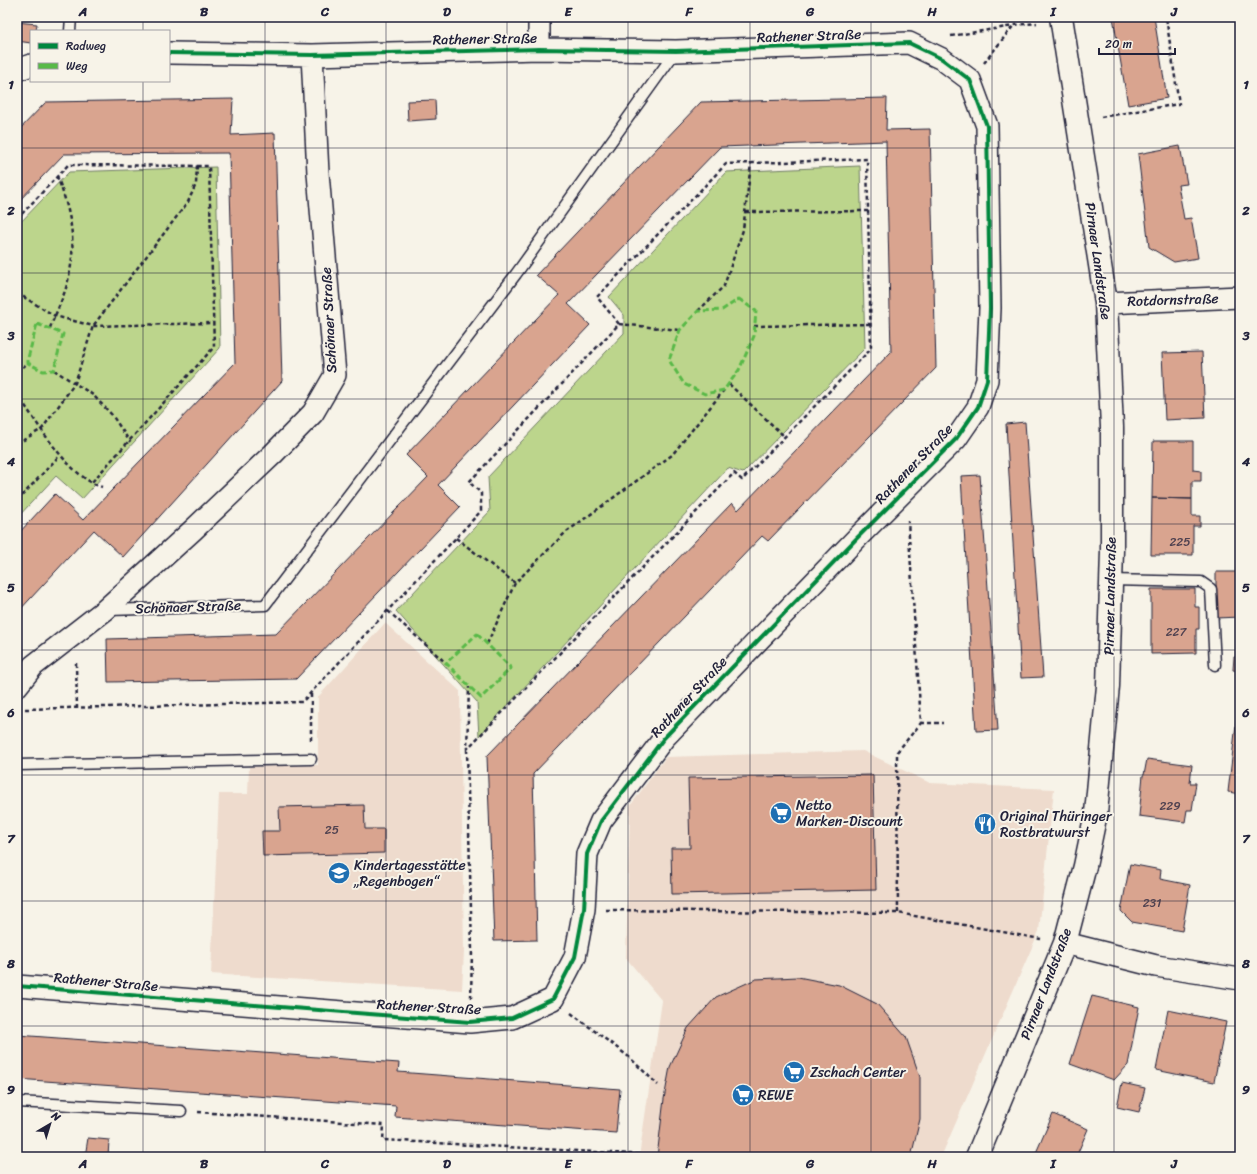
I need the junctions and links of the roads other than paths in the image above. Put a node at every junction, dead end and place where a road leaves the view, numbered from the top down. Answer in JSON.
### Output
{"nodes":[{"id":1,"x":71,"y":17,"type":"edge"},
{"id":2,"x":539,"y":17,"type":"edge"},
{"id":3,"x":1061,"y":19,"type":"edge"},
{"id":4,"x":70,"y":30,"type":"edge"},
{"id":5,"x":539,"y":49,"type":"junction"},
{"id":6,"x":676,"y":51,"type":"junction"},
{"id":7,"x":170,"y":53,"type":"edge"},
{"id":8,"x":312,"y":54,"type":"junction"},
{"id":9,"x":30,"y":65,"type":"edge"},
{"id":10,"x":17,"y":70,"type":"edge"},
{"id":11,"x":1240,"y":297,"type":"edge"},
{"id":12,"x":1106,"y":302,"type":"junction"},
{"id":13,"x":1110,"y":580,"type":"junction"},
{"id":14,"x":104,"y":610,"type":"junction"},
{"id":15,"x":1215,"y":665,"type":"dead end"},
{"id":16,"x":17,"y":686,"type":"edge"},
{"id":17,"x":311,"y":760,"type":"road end"},
{"id":18,"x":17,"y":765,"type":"edge"},
{"id":19,"x":1065,"y":943,"type":"junction"},
{"id":20,"x":1240,"y":979,"type":"edge"},
{"id":21,"x":17,"y":986,"type":"edge"},
{"id":22,"x":17,"y":1102,"type":"edge"},
{"id":23,"x":181,"y":1111,"type":"road end"},
{"id":24,"x":977,"y":1157,"type":"edge"}],
"edges":[{"from":1,"to":4,"type":"lane"},
{"from":2,"to":5,"type":"street"},
{"from":3,"to":12,"type":"street","name":"Pirnaer Landstraße"},
{"from":5,"to":6,"type":"street","name":"Rathener Straße"},
{"from":5,"to":8,"type":"street","name":"Rathener Straße"},
{"from":6,"to":14,"type":"lane","name":"Schönaer Straße"},
{"from":6,"to":21,"type":"street","name":"Rathener Straße"},
{"from":7,"to":8,"type":"street","name":"Rathener Straße"},
{"from":8,"to":14,"type":"street","name":"Schönaer Straße"},
{"from":9,"to":10,"type":"street"},
{"from":11,"to":12,"type":"street","name":"Rotdornstraße"},
{"from":12,"to":13,"type":"street","name":"Pirnaer Landstraße"},
{"from":13,"to":15,"type":"lane"},
{"from":13,"to":19,"type":"street","name":"Pirnaer Landstraße"},
{"from":14,"to":16,"type":"street","name":"Schönaer Straße"},
{"from":17,"to":18,"type":"lane"},
{"from":19,"to":20,"type":"street"},
{"from":19,"to":24,"type":"street","name":"Pirnaer Landstraße"},
{"from":22,"to":23,"type":"lane"}]}
